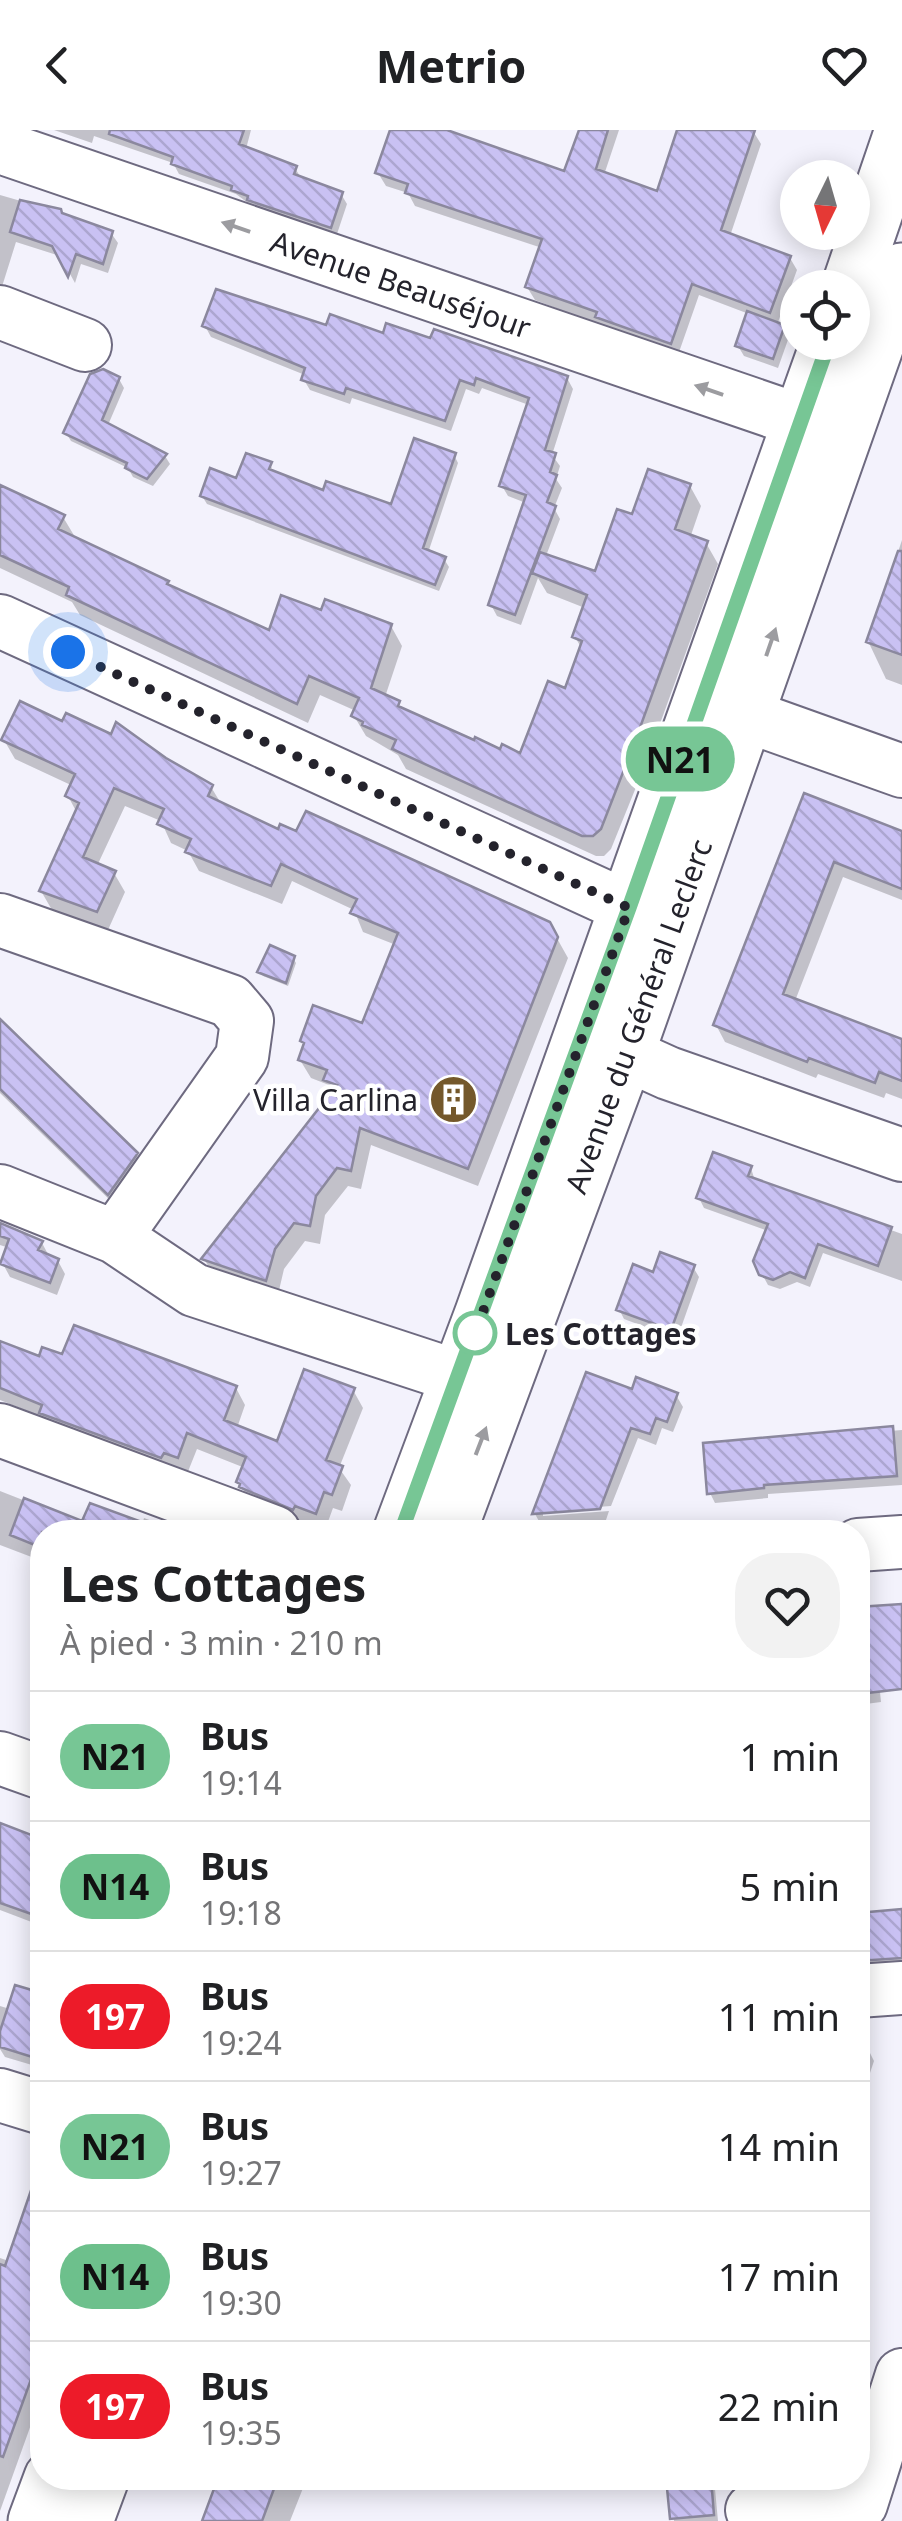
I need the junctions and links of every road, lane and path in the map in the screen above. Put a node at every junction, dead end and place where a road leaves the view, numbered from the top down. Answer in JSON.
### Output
{"nodes":[{"id":1,"x":902,"y":133,"type":"edge"},
{"id":2,"x":0,"y":146,"type":"edge"},
{"id":3,"x":855,"y":270,"type":"edge"},
{"id":4,"x":902,"y":271,"type":"edge"},
{"id":5,"x":0,"y":312,"type":"edge"},
{"id":6,"x":84,"y":345,"type":"dead end"},
{"id":7,"x":823,"y":360,"type":"edge"},
{"id":8,"x":801,"y":422,"type":"junction"},
{"id":9,"x":0,"y":622,"type":"edge"},
{"id":10,"x":745,"y":715,"type":"junction"},
{"id":11,"x":902,"y":771,"type":"edge"},
{"id":12,"x":629,"y":908,"type":"junction"},
{"id":13,"x":0,"y":920,"type":"edge"},
{"id":14,"x":626,"y":1054,"type":"junction"},
{"id":15,"x":902,"y":1155,"type":"edge"},
{"id":16,"x":0,"y":1191,"type":"edge"},
{"id":17,"x":115,"y":1237,"type":"junction"},
{"id":18,"x":459,"y":1378,"type":"junction"},
{"id":19,"x":0,"y":1430,"type":"edge"},
{"id":20,"x":242,"y":1520,"type":"edge"},
{"id":21,"x":405,"y":1520,"type":"edge"},
{"id":22,"x":452,"y":1520,"type":"edge"},
{"id":23,"x":902,"y":1542,"type":"edge"},
{"id":24,"x":870,"y":1544,"type":"edge"},
{"id":25,"x":0,"y":1758,"type":"edge"},
{"id":26,"x":30,"y":1769,"type":"edge"},
{"id":27,"x":902,"y":1988,"type":"edge"},
{"id":28,"x":870,"y":1989,"type":"edge"},
{"id":29,"x":0,"y":2095,"type":"edge"},
{"id":30,"x":30,"y":2104,"type":"edge"},
{"id":31,"x":902,"y":2375,"type":"edge"},
{"id":32,"x":870,"y":2476,"type":"edge"},
{"id":33,"x":48,"y":2490,"type":"edge"},
{"id":34,"x":97,"y":2490,"type":"edge"},
{"id":35,"x":865,"y":2490,"type":"edge"},
{"id":36,"x":752,"y":2510,"type":"dead end"},
{"id":37,"x":36,"y":2521,"type":"edge"},
{"id":38,"x":85,"y":2521,"type":"edge"}],
"edges":[{"from":1,"to":3,"type":"main road"},
{"from":8,"to":2,"type":"street","name":"Avenue Beauséjour","one_way":true},
{"from":10,"to":4,"type":"main road","name":"Avenue du Général Leclerc","one_way":true},
{"from":5,"to":6,"type":"street"},
{"from":7,"to":8,"type":"main road","name":"Avenue du Général Leclerc"},
{"from":8,"to":12,"type":"main road","name":"Avenue du Général Leclerc"},
{"from":9,"to":12,"type":"street"},
{"from":10,"to":11,"type":"street"},
{"from":10,"to":14,"type":"main road","name":"Avenue du Général Leclerc"},
{"from":12,"to":18,"type":"main road","name":"Avenue du Général Leclerc"},
{"from":13,"to":17,"type":"street"},
{"from":14,"to":15,"type":"street"},
{"from":22,"to":14,"type":"main road","name":"Avenue du Général Leclerc","one_way":true},
{"from":16,"to":17,"type":"street"},
{"from":17,"to":18,"type":"street"},
{"from":18,"to":21,"type":"main road","name":"Avenue du Général Leclerc"},
{"from":19,"to":20,"type":"street"},
{"from":23,"to":24,"type":"street"},
{"from":25,"to":26,"type":"street"},
{"from":27,"to":28,"type":"street"},
{"from":29,"to":30,"type":"street"},
{"from":31,"to":32,"type":"street"},
{"from":33,"to":37,"type":"main road"},
{"from":34,"to":38,"type":"main road"},
{"from":35,"to":36,"type":"street"}]}
